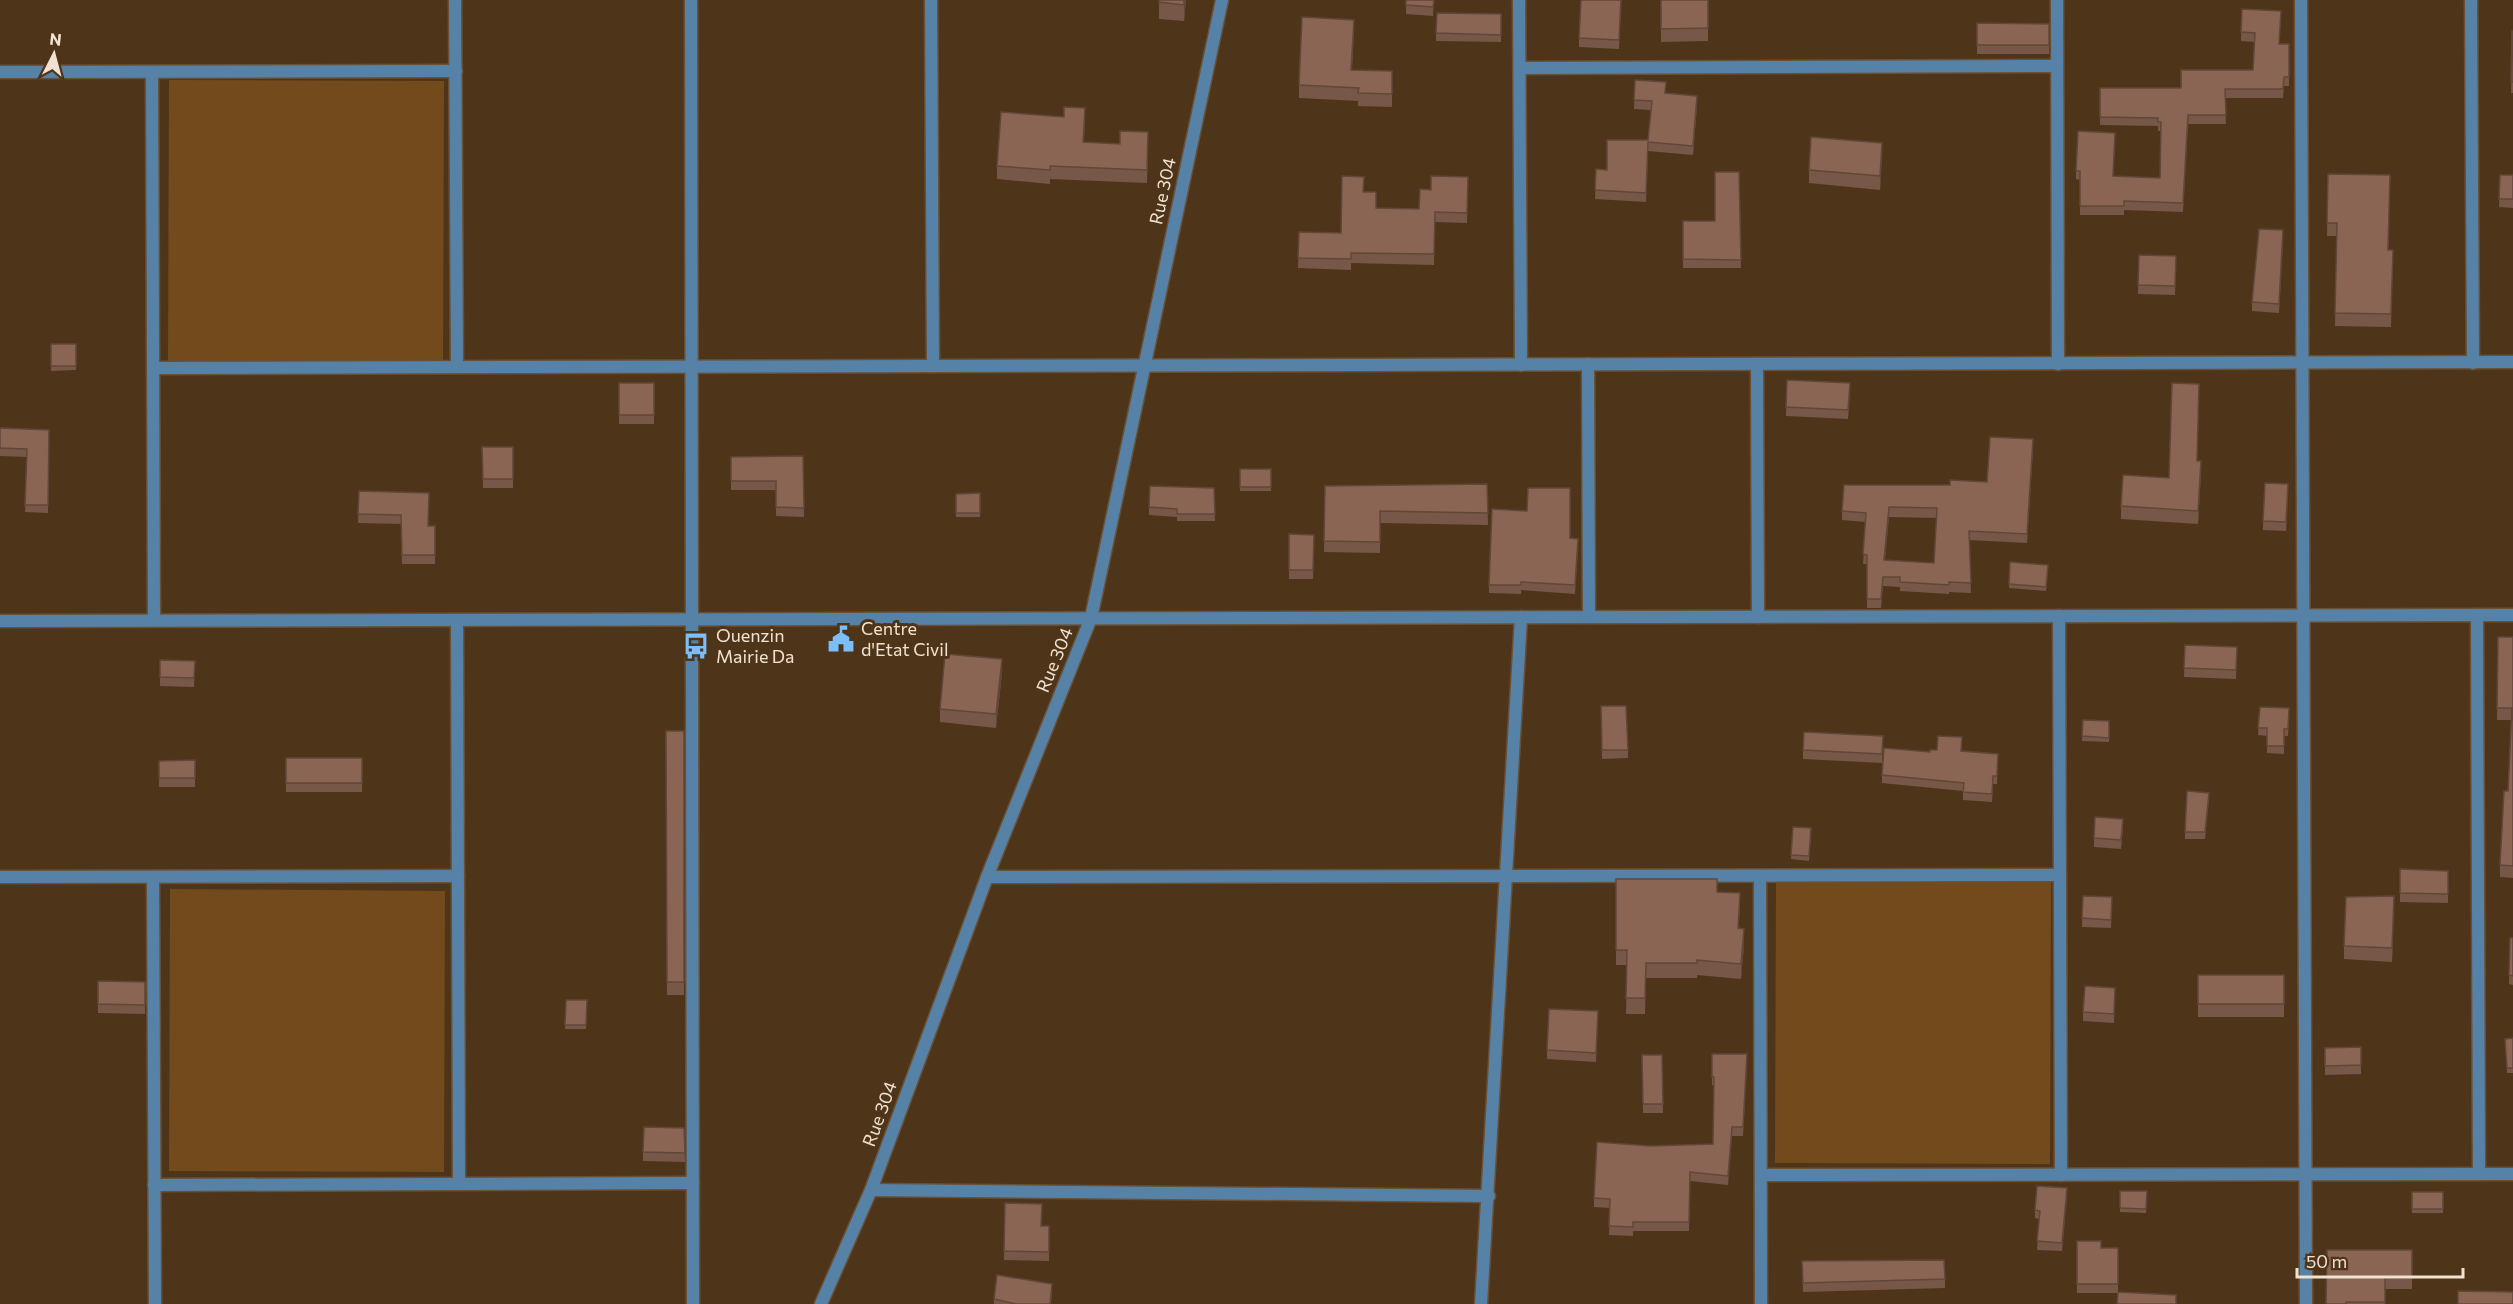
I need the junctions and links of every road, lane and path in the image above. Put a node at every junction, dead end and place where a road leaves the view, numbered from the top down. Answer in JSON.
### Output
{"nodes":[{"id":1,"x":455,"y":0,"type":"edge"},
{"id":2,"x":691,"y":0,"type":"edge"},
{"id":3,"x":931,"y":0,"type":"edge"},
{"id":4,"x":1222,"y":0,"type":"edge"},
{"id":5,"x":1520,"y":0,"type":"edge"},
{"id":6,"x":2057,"y":0,"type":"edge"},
{"id":7,"x":2301,"y":0,"type":"edge"},
{"id":8,"x":2471,"y":0,"type":"edge"},
{"id":9,"x":2057,"y":66,"type":"junction"},
{"id":10,"x":1520,"y":68,"type":"junction"},
{"id":11,"x":456,"y":71,"type":"junction"},
{"id":12,"x":0,"y":72,"type":"edge"},
{"id":13,"x":152,"y":72,"type":"junction"},
{"id":14,"x":2303,"y":363,"type":"junction"},
{"id":15,"x":2473,"y":363,"type":"junction"},
{"id":16,"x":2513,"y":363,"type":"edge"},
{"id":17,"x":1588,"y":364,"type":"junction"},
{"id":18,"x":1757,"y":364,"type":"junction"},
{"id":19,"x":2058,"y":364,"type":"junction"},
{"id":20,"x":1521,"y":365,"type":"junction"},
{"id":21,"x":692,"y":366,"type":"junction"},
{"id":22,"x":933,"y":366,"type":"junction"},
{"id":23,"x":1144,"y":366,"type":"junction"},
{"id":24,"x":457,"y":367,"type":"junction"},
{"id":25,"x":153,"y":368,"type":"junction"},
{"id":26,"x":2477,"y":615,"type":"junction"},
{"id":27,"x":2513,"y":615,"type":"edge"},
{"id":28,"x":2059,"y":616,"type":"junction"},
{"id":29,"x":2304,"y":616,"type":"junction"},
{"id":30,"x":1521,"y":617,"type":"junction"},
{"id":31,"x":1589,"y":617,"type":"junction"},
{"id":32,"x":1758,"y":617,"type":"junction"},
{"id":33,"x":1091,"y":618,"type":"junction"},
{"id":34,"x":692,"y":619,"type":"junction"},
{"id":35,"x":154,"y":620,"type":"junction"},
{"id":36,"x":457,"y":620,"type":"junction"},
{"id":37,"x":0,"y":621,"type":"edge"},
{"id":38,"x":2060,"y":875,"type":"junction"},
{"id":39,"x":153,"y":876,"type":"junction"},
{"id":40,"x":458,"y":876,"type":"junction"},
{"id":41,"x":1507,"y":876,"type":"junction"},
{"id":42,"x":1760,"y":876,"type":"junction"},
{"id":43,"x":0,"y":877,"type":"edge"},
{"id":44,"x":987,"y":877,"type":"junction"},
{"id":45,"x":2305,"y":1174,"type":"junction"},
{"id":46,"x":2479,"y":1174,"type":"junction"},
{"id":47,"x":2513,"y":1174,"type":"edge"},
{"id":48,"x":1761,"y":1175,"type":"junction"},
{"id":49,"x":2061,"y":1175,"type":"junction"},
{"id":50,"x":693,"y":1183,"type":"junction"},
{"id":51,"x":459,"y":1184,"type":"junction"},
{"id":52,"x":154,"y":1185,"type":"junction"},
{"id":53,"x":871,"y":1190,"type":"junction"},
{"id":54,"x":1489,"y":1196,"type":"junction"},
{"id":55,"x":154,"y":1304,"type":"edge"},
{"id":56,"x":693,"y":1304,"type":"edge"},
{"id":57,"x":821,"y":1304,"type":"edge"},
{"id":58,"x":1481,"y":1304,"type":"edge"},
{"id":59,"x":1761,"y":1304,"type":"edge"},
{"id":60,"x":2306,"y":1304,"type":"edge"}],
"edges":[{"from":1,"to":11,"type":"street"},
{"from":2,"to":21,"type":"street"},
{"from":3,"to":22,"type":"street"},
{"from":4,"to":23,"type":"street","name":"Rue 304"},
{"from":5,"to":10,"type":"street"},
{"from":6,"to":9,"type":"street"},
{"from":7,"to":14,"type":"street"},
{"from":8,"to":15,"type":"street"},
{"from":9,"to":10,"type":"street"},
{"from":9,"to":19,"type":"street"},
{"from":10,"to":20,"type":"street"},
{"from":11,"to":13,"type":"street"},
{"from":11,"to":24,"type":"street"},
{"from":12,"to":13,"type":"street"},
{"from":13,"to":25,"type":"street"},
{"from":14,"to":15,"type":"street"},
{"from":14,"to":19,"type":"street"},
{"from":14,"to":29,"type":"street"},
{"from":15,"to":16,"type":"street"},
{"from":17,"to":18,"type":"street"},
{"from":17,"to":20,"type":"street"},
{"from":17,"to":31,"type":"street"},
{"from":18,"to":19,"type":"street"},
{"from":18,"to":32,"type":"street"},
{"from":20,"to":23,"type":"street"},
{"from":21,"to":22,"type":"street"},
{"from":21,"to":24,"type":"street"},
{"from":21,"to":34,"type":"street"},
{"from":22,"to":23,"type":"street"},
{"from":23,"to":33,"type":"street","name":"Rue 304"},
{"from":24,"to":25,"type":"street"},
{"from":25,"to":35,"type":"street"},
{"from":26,"to":27,"type":"street"},
{"from":26,"to":29,"type":"street"},
{"from":26,"to":46,"type":"street"},
{"from":28,"to":29,"type":"street"},
{"from":28,"to":32,"type":"street"},
{"from":28,"to":38,"type":"street"},
{"from":29,"to":45,"type":"street"},
{"from":30,"to":31,"type":"street"},
{"from":30,"to":33,"type":"street"},
{"from":30,"to":41,"type":"street"},
{"from":31,"to":32,"type":"street"},
{"from":33,"to":34,"type":"street"},
{"from":33,"to":44,"type":"street","name":"Rue 304"},
{"from":34,"to":36,"type":"street"},
{"from":34,"to":50,"type":"street"},
{"from":35,"to":36,"type":"street"},
{"from":35,"to":37,"type":"street"},
{"from":36,"to":40,"type":"street"},
{"from":38,"to":42,"type":"street"},
{"from":38,"to":49,"type":"street"},
{"from":39,"to":40,"type":"street"},
{"from":39,"to":43,"type":"street"},
{"from":39,"to":52,"type":"street"},
{"from":40,"to":51,"type":"street"},
{"from":41,"to":42,"type":"street"},
{"from":41,"to":44,"type":"street"},
{"from":41,"to":54,"type":"street"},
{"from":42,"to":48,"type":"street"},
{"from":44,"to":53,"type":"street","name":"Rue 304"},
{"from":45,"to":46,"type":"street"},
{"from":45,"to":49,"type":"street"},
{"from":45,"to":60,"type":"street"},
{"from":46,"to":47,"type":"street"},
{"from":48,"to":49,"type":"street"},
{"from":48,"to":59,"type":"street"},
{"from":50,"to":51,"type":"street"},
{"from":50,"to":56,"type":"street"},
{"from":51,"to":52,"type":"street"},
{"from":52,"to":55,"type":"street"},
{"from":53,"to":54,"type":"street"},
{"from":53,"to":57,"type":"street","name":"Rue 304"},
{"from":54,"to":58,"type":"street"}]}
